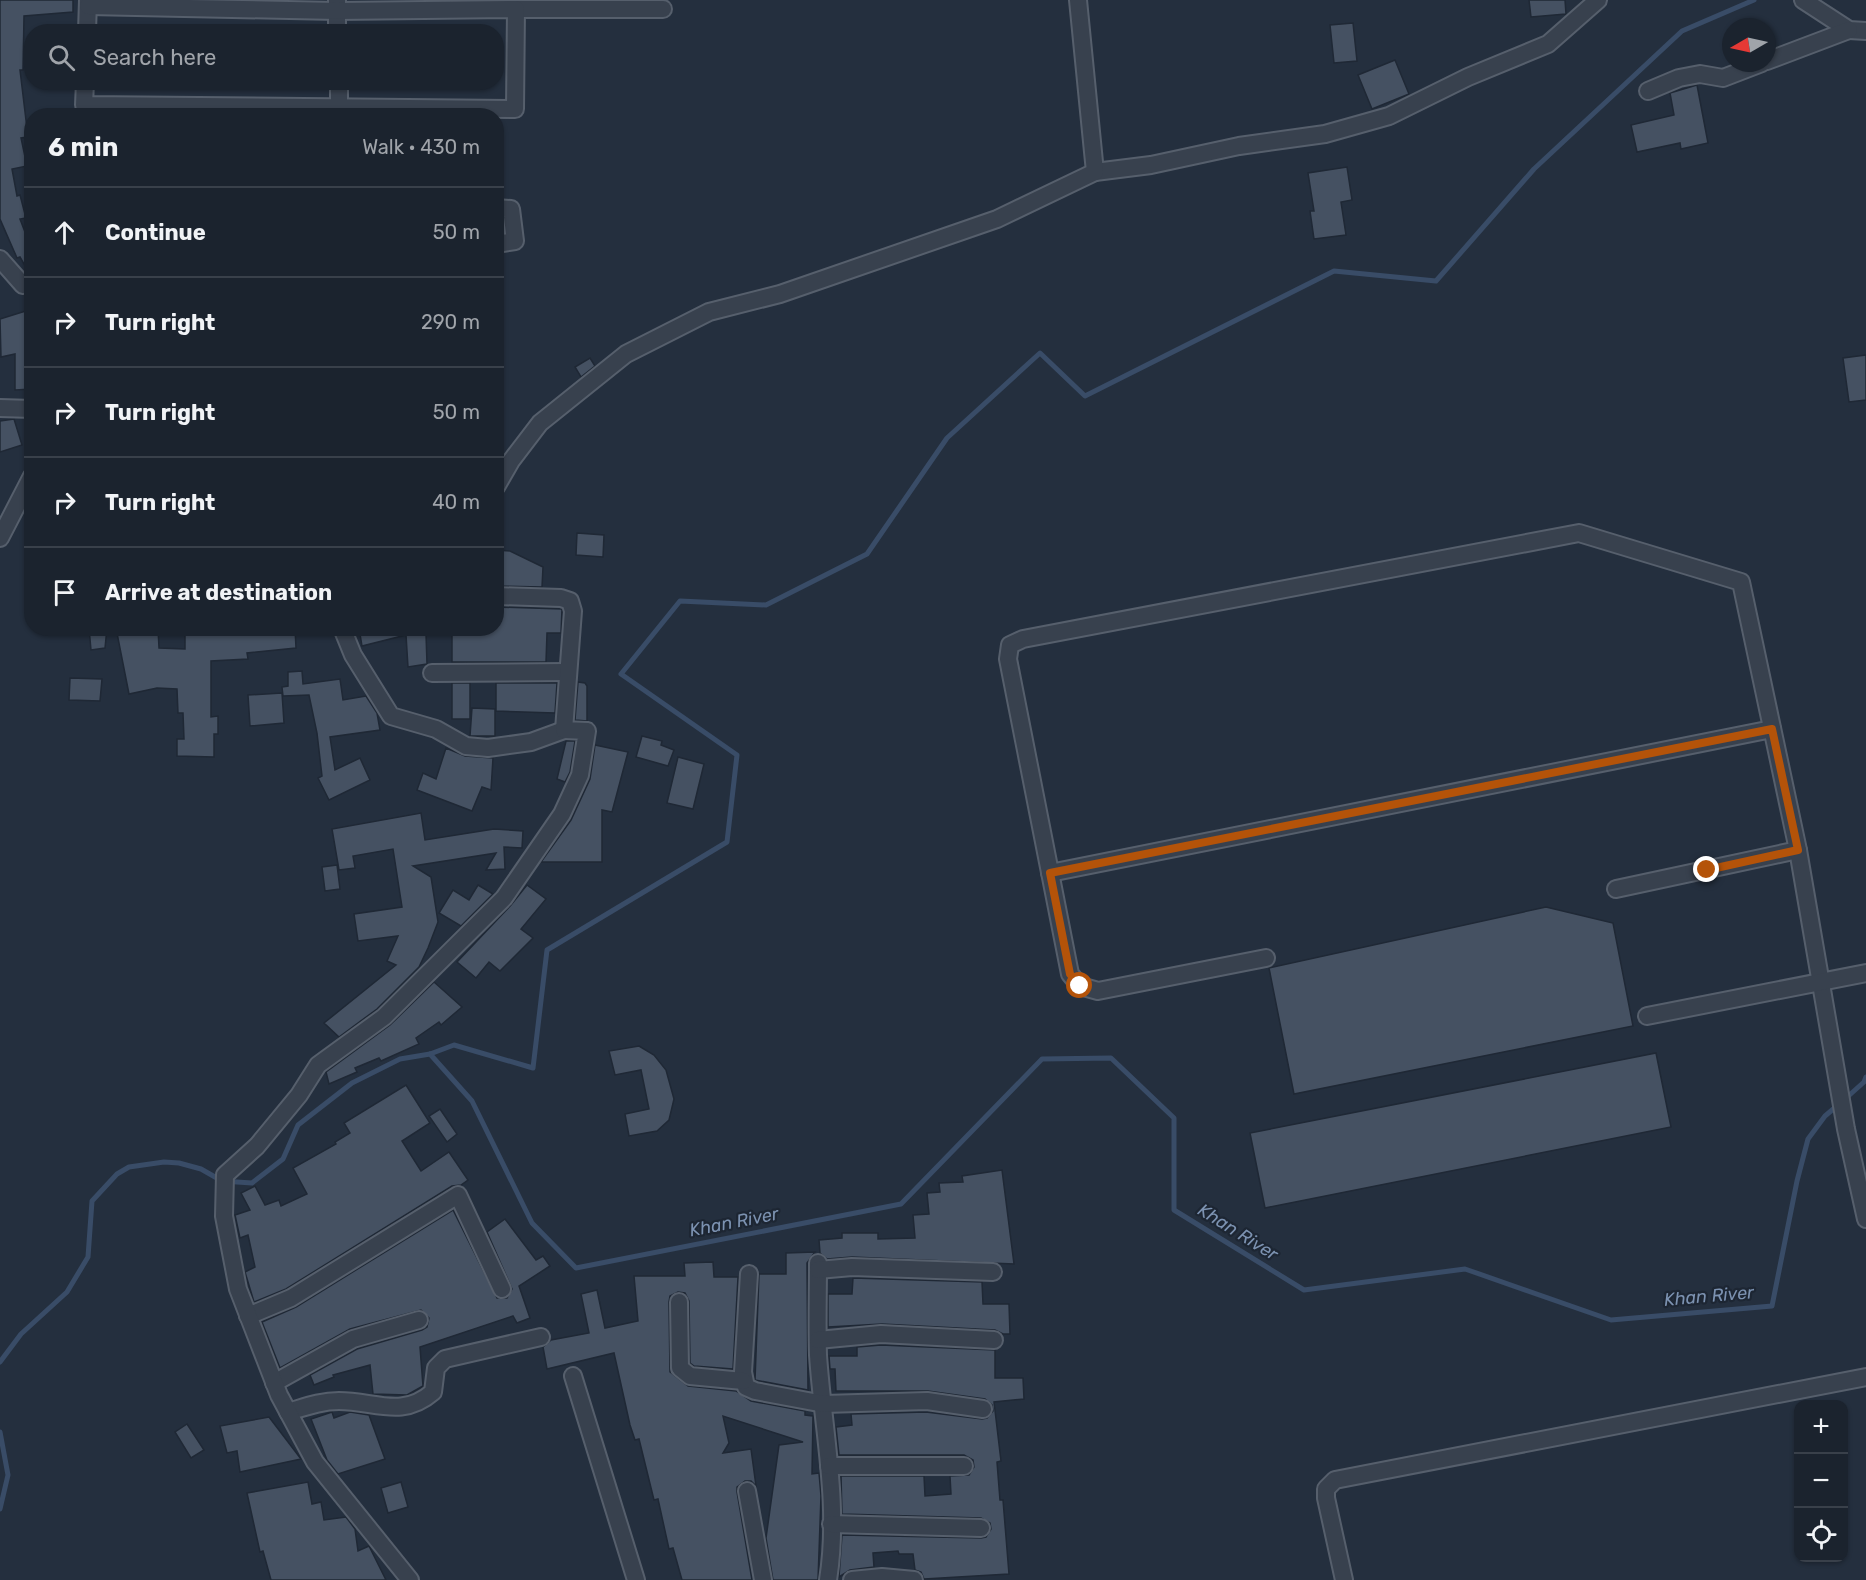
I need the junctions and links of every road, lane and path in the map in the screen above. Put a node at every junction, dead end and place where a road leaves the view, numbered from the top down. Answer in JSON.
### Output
{"nodes":[{"id":1,"x":1078,"y":0,"type":"edge"},
{"id":2,"x":1598,"y":0,"type":"edge"},
{"id":3,"x":1803,"y":0,"type":"edge"},
{"id":4,"x":88,"y":3,"type":"edge"},
{"id":5,"x":337,"y":5,"type":"edge"},
{"id":6,"x":658,"y":6,"type":"edge"},
{"id":7,"x":516,"y":9,"type":"junction"},
{"id":8,"x":87,"y":24,"type":"edge"},
{"id":9,"x":337,"y":24,"type":"edge"},
{"id":10,"x":1858,"y":31,"type":"edge"},
{"id":11,"x":1776,"y":58,"type":"edge"},
{"id":12,"x":1739,"y":72,"type":"edge"},
{"id":13,"x":85,"y":90,"type":"edge"},
{"id":14,"x":339,"y":90,"type":"edge"},
{"id":15,"x":1648,"y":91,"type":"dead end"},
{"id":16,"x":212,"y":108,"type":"edge"},
{"id":17,"x":339,"y":108,"type":"edge"},
{"id":18,"x":504,"y":109,"type":"edge"},
{"id":19,"x":1095,"y":172,"type":"junction"},
{"id":20,"x":504,"y":209,"type":"edge"},
{"id":21,"x":504,"y":243,"type":"edge"},
{"id":22,"x":0,"y":259,"type":"edge"},
{"id":23,"x":23,"y":285,"type":"dead end"},
{"id":24,"x":0,"y":408,"type":"edge"},
{"id":25,"x":24,"y":408,"type":"edge"},
{"id":26,"x":504,"y":473,"type":"edge"},
{"id":27,"x":24,"y":492,"type":"edge"},
{"id":28,"x":0,"y":538,"type":"edge"},
{"id":29,"x":504,"y":597,"type":"edge"},
{"id":30,"x":345,"y":636,"type":"edge"},
{"id":31,"x":567,"y":672,"type":"junction"},
{"id":32,"x":432,"y":673,"type":"dead end"},
{"id":33,"x":1772,"y":729,"type":"junction"},
{"id":34,"x":564,"y":730,"type":"junction"},
{"id":35,"x":1798,"y":850,"type":"junction"},
{"id":36,"x":1050,"y":873,"type":"junction"},
{"id":37,"x":1616,"y":889,"type":"dead end"},
{"id":38,"x":1266,"y":958,"type":"dead end"},
{"id":39,"x":1865,"y":973,"type":"edge"},
{"id":40,"x":1819,"y":982,"type":"junction"},
{"id":41,"x":1647,"y":1016,"type":"dead end"},
{"id":42,"x":1866,"y":1219,"type":"edge"},
{"id":43,"x":993,"y":1272,"type":"dead end"},
{"id":44,"x":749,"y":1274,"type":"dead end"},
{"id":45,"x":501,"y":1289,"type":"dead end"},
{"id":46,"x":679,"y":1302,"type":"dead end"},
{"id":47,"x":248,"y":1316,"type":"junction"},
{"id":48,"x":419,"y":1320,"type":"dead end"},
{"id":49,"x":541,"y":1337,"type":"dead end"},
{"id":50,"x":818,"y":1340,"type":"junction"},
{"id":51,"x":994,"y":1340,"type":"dead end"},
{"id":52,"x":573,"y":1376,"type":"dead end"},
{"id":53,"x":1866,"y":1377,"type":"edge"},
{"id":54,"x":743,"y":1381,"type":"junction"},
{"id":55,"x":274,"y":1383,"type":"junction"},
{"id":56,"x":824,"y":1404,"type":"junction"},
{"id":57,"x":983,"y":1409,"type":"dead end"},
{"id":58,"x":288,"y":1412,"type":"junction"},
{"id":59,"x":830,"y":1466,"type":"junction"},
{"id":60,"x":964,"y":1466,"type":"dead end"},
{"id":61,"x":747,"y":1491,"type":"dead end"},
{"id":62,"x":831,"y":1524,"type":"junction"},
{"id":63,"x":981,"y":1528,"type":"dead end"},
{"id":64,"x":410,"y":1580,"type":"edge"},
{"id":65,"x":636,"y":1580,"type":"edge"},
{"id":66,"x":763,"y":1580,"type":"edge"},
{"id":67,"x":828,"y":1580,"type":"edge"},
{"id":68,"x":852,"y":1580,"type":"edge"},
{"id":69,"x":914,"y":1580,"type":"edge"},
{"id":70,"x":1344,"y":1580,"type":"edge"}],
"edges":[{"from":1,"to":19,"type":"street"},
{"from":2,"to":19,"type":"street"},
{"from":3,"to":10,"type":"street"},
{"from":4,"to":5,"type":"street"},
{"from":4,"to":8,"type":"street"},
{"from":5,"to":7,"type":"street"},
{"from":5,"to":9,"type":"street"},
{"from":6,"to":7,"type":"street"},
{"from":7,"to":18,"type":"street"},
{"from":10,"to":11,"type":"street"},
{"from":12,"to":15,"type":"street"},
{"from":13,"to":16,"type":"street"},
{"from":14,"to":17,"type":"street"},
{"from":19,"to":26,"type":"street"},
{"from":20,"to":21,"type":"street"},
{"from":22,"to":23,"type":"street"},
{"from":24,"to":25,"type":"street"},
{"from":27,"to":28,"type":"street"},
{"from":29,"to":31,"type":"street"},
{"from":30,"to":34,"type":"street"},
{"from":31,"to":32,"type":"street"},
{"from":31,"to":34,"type":"street"},
{"from":33,"to":35,"type":"street"},
{"from":33,"to":36,"type":"street"},
{"from":33,"to":36,"type":"street"},
{"from":34,"to":47,"type":"street"},
{"from":35,"to":37,"type":"street"},
{"from":35,"to":40,"type":"street"},
{"from":36,"to":38,"type":"street"},
{"from":39,"to":40,"type":"street"},
{"from":40,"to":41,"type":"street"},
{"from":40,"to":42,"type":"street"},
{"from":43,"to":50,"type":"street"},
{"from":44,"to":54,"type":"street"},
{"from":45,"to":47,"type":"street"},
{"from":46,"to":54,"type":"street"},
{"from":47,"to":55,"type":"street"},
{"from":48,"to":55,"type":"street"},
{"from":49,"to":58,"type":"street"},
{"from":50,"to":51,"type":"street"},
{"from":50,"to":56,"type":"street"},
{"from":52,"to":65,"type":"street"},
{"from":53,"to":70,"type":"street"},
{"from":54,"to":56,"type":"street"},
{"from":55,"to":58,"type":"street"},
{"from":56,"to":57,"type":"street"},
{"from":56,"to":59,"type":"street"},
{"from":58,"to":64,"type":"street"},
{"from":59,"to":60,"type":"street"},
{"from":59,"to":62,"type":"street"},
{"from":61,"to":66,"type":"street"},
{"from":62,"to":63,"type":"street"},
{"from":62,"to":67,"type":"street"},
{"from":68,"to":69,"type":"street"}]}
